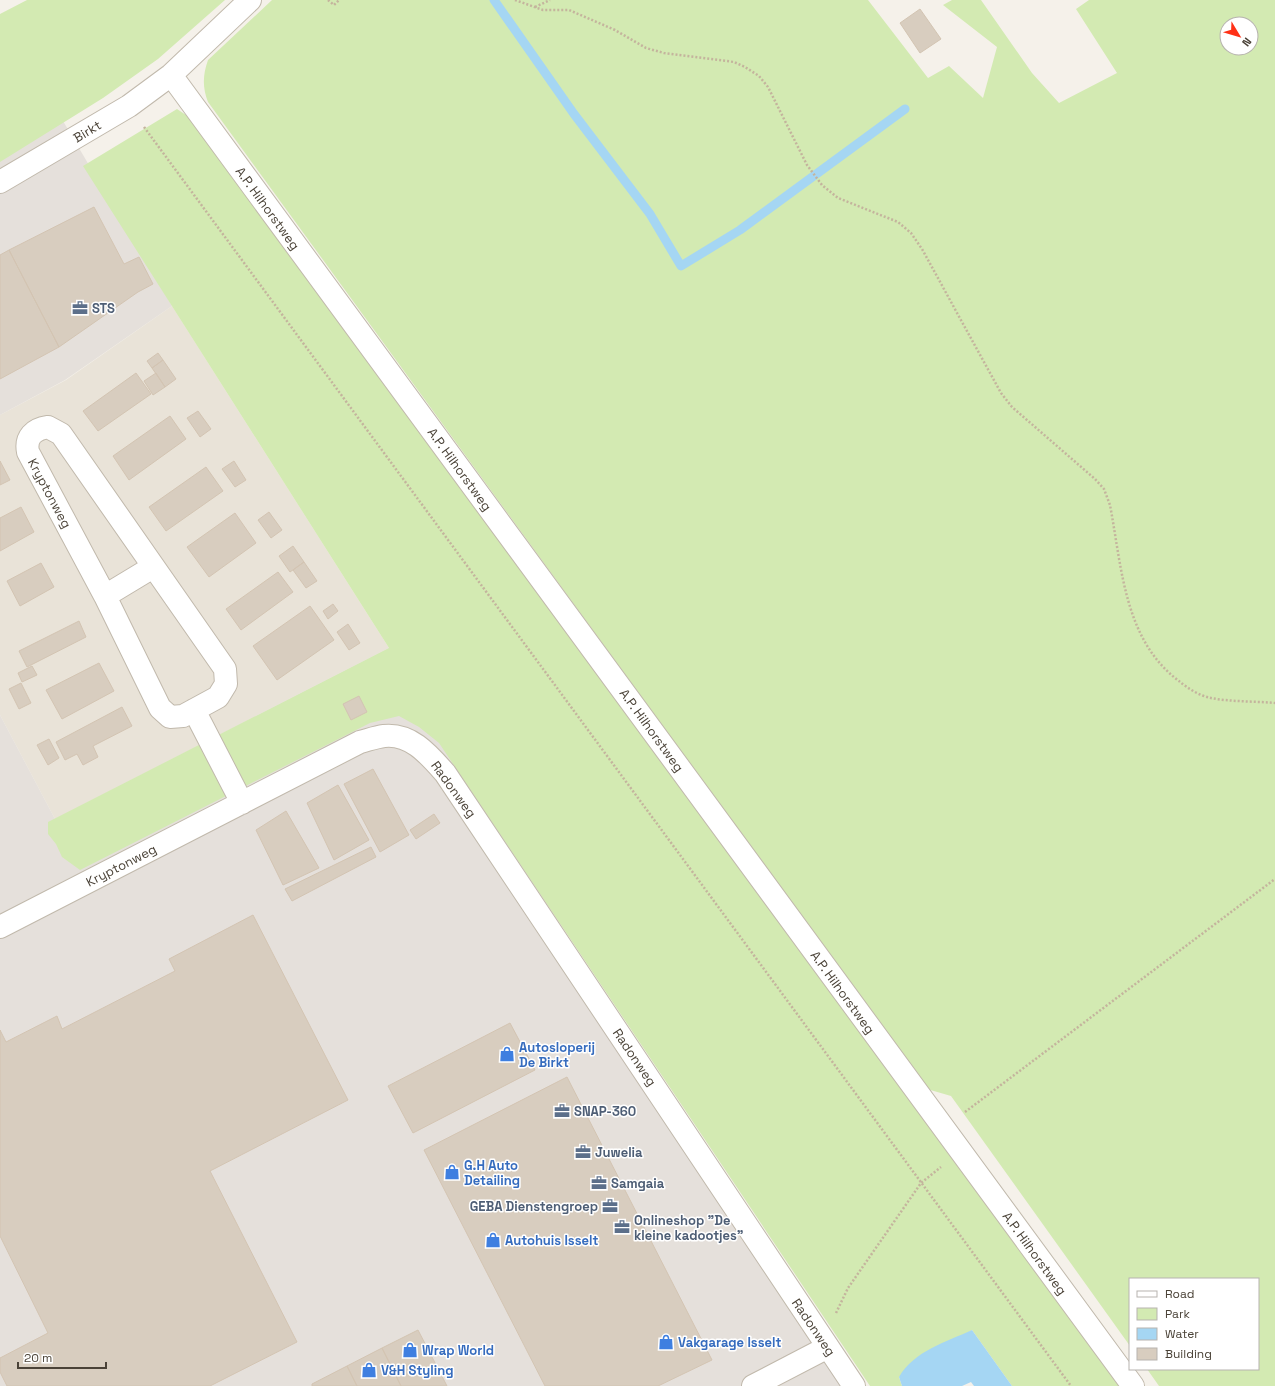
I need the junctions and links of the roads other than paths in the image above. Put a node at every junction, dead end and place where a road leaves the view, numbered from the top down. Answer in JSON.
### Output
{"nodes":[{"id":1,"x":250,"y":0,"type":"edge"},
{"id":2,"x":171,"y":75,"type":"junction"},
{"id":3,"x":0,"y":182,"type":"edge"},
{"id":4,"x":153,"y":567,"type":"junction"},
{"id":5,"x":105,"y":596,"type":"junction"},
{"id":6,"x":194,"y":710,"type":"junction"},
{"id":7,"x":405,"y":738,"type":"joint"},
{"id":8,"x":242,"y":803,"type":"junction"},
{"id":9,"x":0,"y":927,"type":"edge"},
{"id":10,"x":828,"y":1347,"type":"junction"},
{"id":11,"x":753,"y":1386,"type":"edge"},
{"id":12,"x":854,"y":1386,"type":"edge"},
{"id":13,"x":1133,"y":1386,"type":"edge"}],
"edges":[{"from":1,"to":2,"type":"street","name":"Birkt"},
{"from":2,"to":3,"type":"street","name":"Birkt"},
{"from":2,"to":13,"type":"street","name":"A.P. Hilhorstweg"},
{"from":4,"to":5,"type":"street"},
{"from":4,"to":5,"type":"street","name":"Kryptonweg"},
{"from":4,"to":6,"type":"street","name":"Kryptonweg"},
{"from":5,"to":6,"type":"street","name":"Kryptonweg"},
{"from":6,"to":8,"type":"street"},
{"from":7,"to":8,"type":"street","name":"Kryptonweg"},
{"from":7,"to":10,"type":"street","name":"Radonweg"},
{"from":8,"to":9,"type":"street","name":"Kryptonweg"},
{"from":10,"to":11,"type":"street"},
{"from":10,"to":12,"type":"street","name":"Radonweg"}]}
